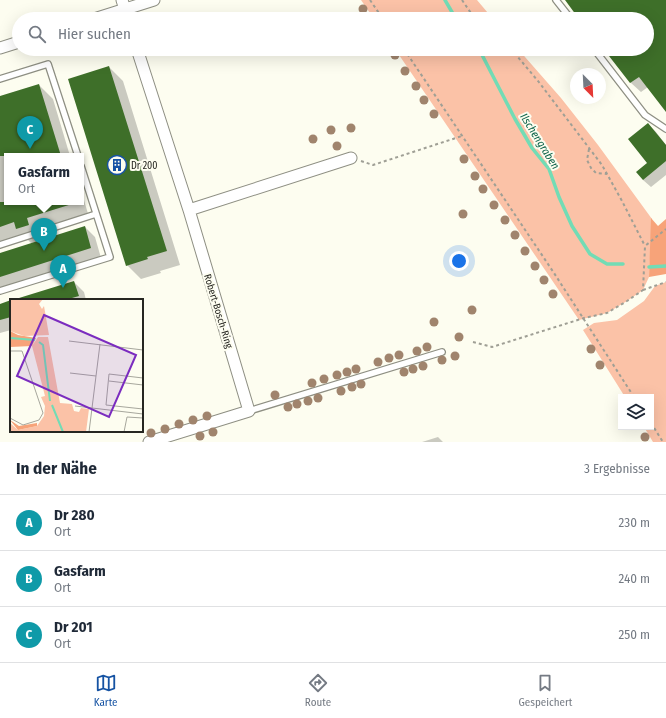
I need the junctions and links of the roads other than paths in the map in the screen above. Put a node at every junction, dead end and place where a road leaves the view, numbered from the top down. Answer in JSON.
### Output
{"nodes":[{"id":1,"x":154,"y":0,"type":"edge"},
{"id":2,"x":556,"y":0,"type":"edge"},
{"id":3,"x":125,"y":10,"type":"edge"},
{"id":4,"x":565,"y":12,"type":"edge"},
{"id":5,"x":12,"y":44,"type":"edge"},
{"id":6,"x":0,"y":48,"type":"edge"},
{"id":7,"x":139,"y":56,"type":"edge"},
{"id":8,"x":599,"y":56,"type":"edge"},
{"id":9,"x":0,"y":79,"type":"edge"},
{"id":10,"x":666,"y":129,"type":"edge"},
{"id":11,"x":77,"y":153,"type":"edge"},
{"id":12,"x":351,"y":158,"type":"road end"},
{"id":13,"x":84,"y":176,"type":"edge"},
{"id":14,"x":189,"y":210,"type":"junction"},
{"id":15,"x":96,"y":214,"type":"junction"},
{"id":16,"x":0,"y":245,"type":"edge"},
{"id":17,"x":0,"y":291,"type":"edge"},
{"id":18,"x":442,"y":352,"type":"dead end"},
{"id":19,"x":249,"y":411,"type":"junction"},
{"id":20,"x":149,"y":442,"type":"edge"}],
"edges":[{"from":1,"to":3,"type":"street"},
{"from":2,"to":4,"type":"lane"},
{"from":5,"to":6,"type":"street"},
{"from":7,"to":14,"type":"street","name":"Robert-Bosch-Ring"},
{"from":8,"to":10,"type":"lane"},
{"from":9,"to":11,"type":"lane"},
{"from":12,"to":14,"type":"street"},
{"from":13,"to":15,"type":"lane"},
{"from":14,"to":19,"type":"street","name":"Robert-Bosch-Ring"},
{"from":15,"to":16,"type":"lane"},
{"from":15,"to":17,"type":"lane"},
{"from":18,"to":19,"type":"lane"},
{"from":19,"to":20,"type":"street"}]}
